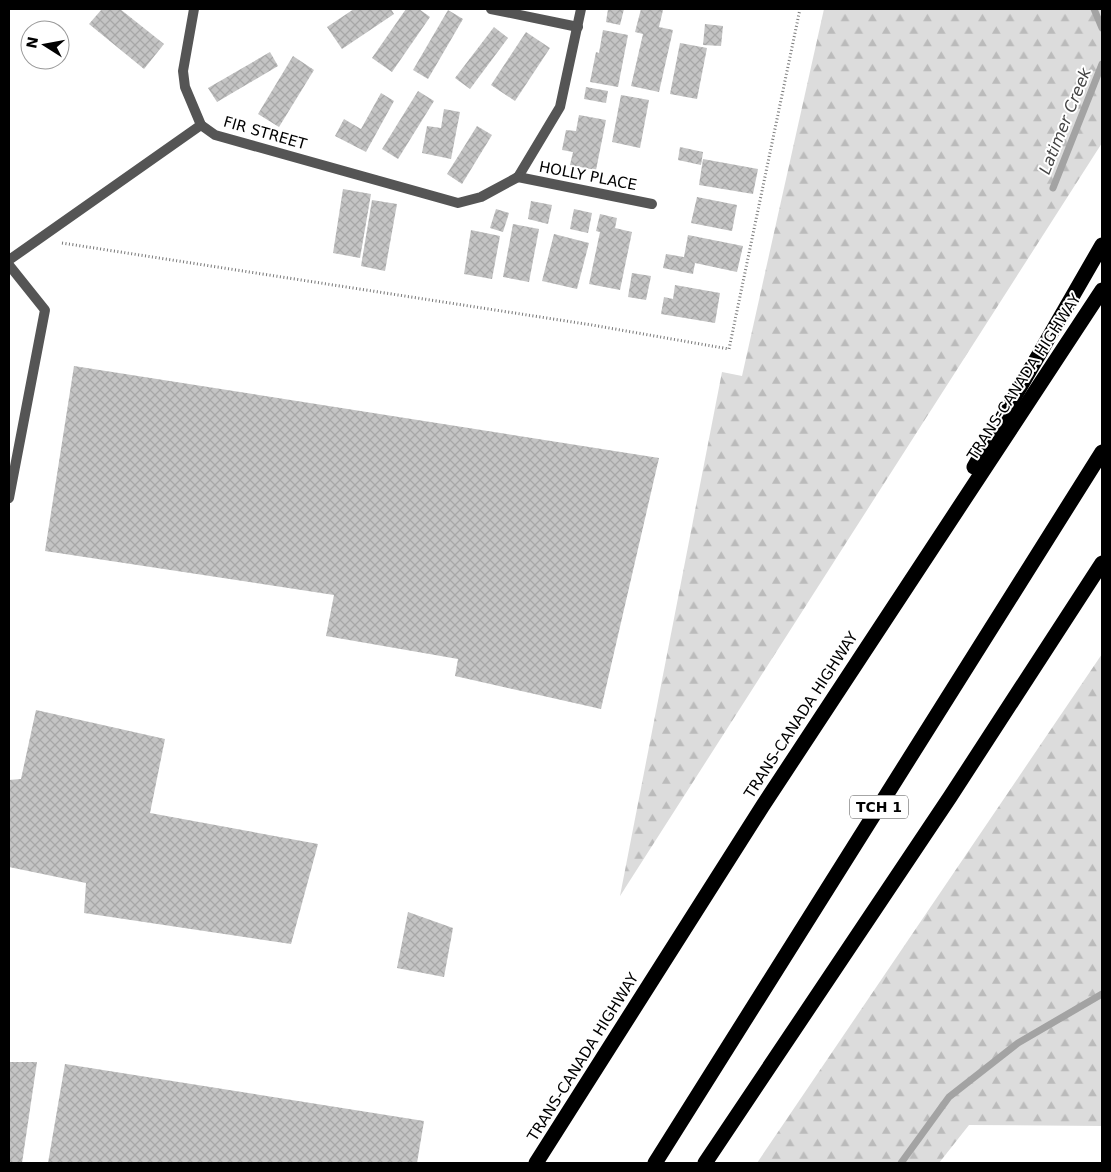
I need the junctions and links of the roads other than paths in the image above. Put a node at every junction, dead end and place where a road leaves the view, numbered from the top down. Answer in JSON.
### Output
{"nodes":[{"id":1,"x":194,"y":9,"type":"edge"},
{"id":2,"x":491,"y":9,"type":"edge"},
{"id":3,"x":582,"y":9,"type":"edge"},
{"id":4,"x":578,"y":27,"type":"junction"},
{"id":5,"x":201,"y":125,"type":"junction"},
{"id":6,"x":518,"y":177,"type":"junction"},
{"id":7,"x":652,"y":204,"type":"dead end"},
{"id":8,"x":1102,"y":246,"type":"edge"},
{"id":9,"x":9,"y":260,"type":"edge"},
{"id":10,"x":9,"y":265,"type":"edge"},
{"id":11,"x":1102,"y":290,"type":"edge"},
{"id":12,"x":1102,"y":452,"type":"edge"},
{"id":13,"x":9,"y":498,"type":"edge"},
{"id":14,"x":1102,"y":563,"type":"edge"},
{"id":15,"x":898,"y":599,"type":"junction"},
{"id":16,"x":536,"y":1163,"type":"edge"},
{"id":17,"x":656,"y":1163,"type":"edge"},
{"id":18,"x":704,"y":1163,"type":"edge"}],
"edges":[{"from":1,"to":5,"type":"street"},
{"from":2,"to":4,"type":"street"},
{"from":3,"to":4,"type":"street"},
{"from":4,"to":6,"type":"street"},
{"from":5,"to":6,"type":"street","name":"FIR STREET"},
{"from":5,"to":9,"type":"street","name":"FIR STREET"},
{"from":6,"to":7,"type":"street","name":"HOLLY PLACE"},
{"from":8,"to":15,"type":"highway"},
{"from":10,"to":13,"type":"street"},
{"from":11,"to":15,"type":"highway","name":"TRANS-CANADA HIGHWAY"},
{"from":12,"to":17,"type":"highway","number":"TCH 1"},
{"from":14,"to":18,"type":"highway"},
{"from":15,"to":16,"type":"highway","name":"TRANS-CANADA HIGHWAY"}]}
